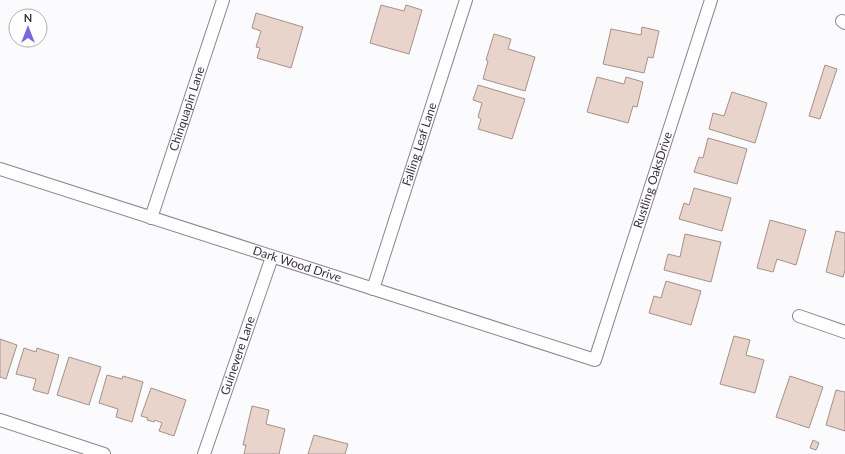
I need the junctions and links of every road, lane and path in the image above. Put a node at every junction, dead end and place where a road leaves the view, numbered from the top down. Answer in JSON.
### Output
{"nodes":[{"id":1,"x":223,"y":0,"type":"edge"},
{"id":2,"x":466,"y":0,"type":"edge"},
{"id":3,"x":711,"y":0,"type":"edge"},
{"id":4,"x":0,"y":169,"type":"edge"},
{"id":5,"x":151,"y":218,"type":"junction"},
{"id":6,"x":272,"y":257,"type":"junction"},
{"id":7,"x":373,"y":289,"type":"junction"},
{"id":8,"x":799,"y":316,"type":"dead end"},
{"id":9,"x":845,"y":332,"type":"edge"},
{"id":10,"x":595,"y":360,"type":"joint"},
{"id":11,"x":0,"y":420,"type":"edge"},
{"id":12,"x":104,"y":454,"type":"edge"},
{"id":13,"x":204,"y":454,"type":"edge"}],
"edges":[{"from":1,"to":5,"type":"street","name":"Chinquapin Lane"},
{"from":2,"to":7,"type":"street","name":"Falling Leaf Lane"},
{"from":3,"to":10,"type":"street","name":"Rustling OaksDrive"},
{"from":4,"to":5,"type":"street","name":"Dark Wood Drive"},
{"from":5,"to":6,"type":"street","name":"Dark Wood Drive"},
{"from":6,"to":7,"type":"street","name":"Dark Wood Drive"},
{"from":6,"to":13,"type":"street","name":"Guinevere Lane"},
{"from":7,"to":10,"type":"street","name":"Dark Wood Drive"},
{"from":8,"to":9,"type":"street"},
{"from":11,"to":12,"type":"street"}]}
